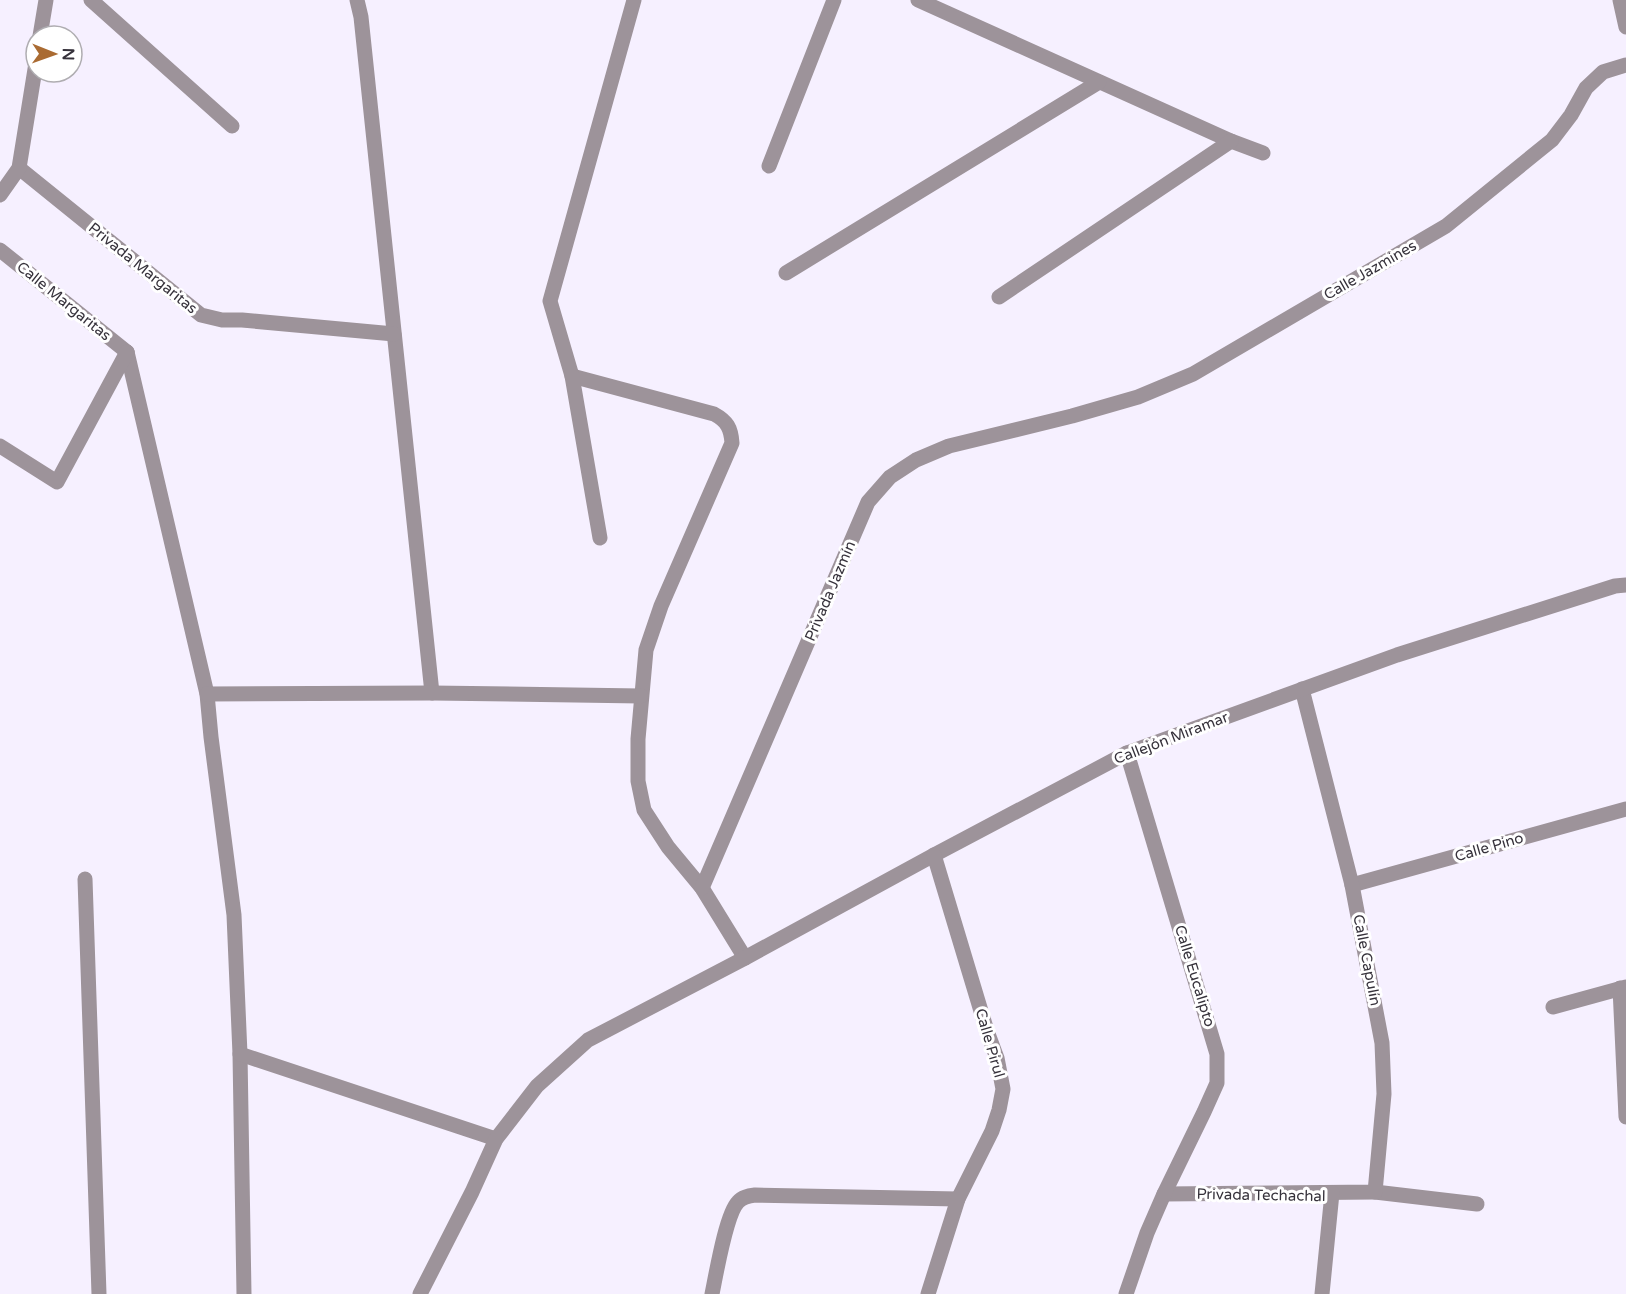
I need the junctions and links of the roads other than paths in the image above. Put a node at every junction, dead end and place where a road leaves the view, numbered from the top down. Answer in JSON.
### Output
{"nodes":[{"id":1,"x":46,"y":0,"type":"edge"},
{"id":2,"x":91,"y":0,"type":"edge"},
{"id":3,"x":357,"y":0,"type":"edge"},
{"id":4,"x":634,"y":0,"type":"edge"},
{"id":5,"x":834,"y":0,"type":"edge"},
{"id":6,"x":918,"y":0,"type":"edge"},
{"id":7,"x":1620,"y":0,"type":"edge"},
{"id":8,"x":42,"y":24,"type":"edge"},
{"id":9,"x":1626,"y":27,"type":"edge"},
{"id":10,"x":1626,"y":64,"type":"edge"},
{"id":11,"x":1099,"y":82,"type":"junction"},
{"id":12,"x":33,"y":84,"type":"edge"},
{"id":13,"x":232,"y":126,"type":"dead end"},
{"id":14,"x":1231,"y":141,"type":"junction"},
{"id":15,"x":1263,"y":153,"type":"dead end"},
{"id":16,"x":770,"y":166,"type":"dead end"},
{"id":17,"x":19,"y":168,"type":"junction"},
{"id":18,"x":0,"y":195,"type":"edge"},
{"id":19,"x":0,"y":250,"type":"edge"},
{"id":20,"x":786,"y":273,"type":"dead end"},
{"id":21,"x":999,"y":297,"type":"dead end"},
{"id":22,"x":394,"y":334,"type":"junction"},
{"id":23,"x":127,"y":352,"type":"junction"},
{"id":24,"x":572,"y":375,"type":"junction"},
{"id":25,"x":1072,"y":416,"type":"joint"},
{"id":26,"x":0,"y":446,"type":"edge"},
{"id":27,"x":600,"y":538,"type":"dead end"},
{"id":28,"x":1626,"y":585,"type":"edge"},
{"id":29,"x":1302,"y":689,"type":"junction"},
{"id":30,"x":207,"y":693,"type":"junction"},
{"id":31,"x":432,"y":693,"type":"junction"},
{"id":32,"x":641,"y":696,"type":"junction"},
{"id":33,"x":1127,"y":753,"type":"junction"},
{"id":34,"x":1626,"y":809,"type":"edge"},
{"id":35,"x":934,"y":855,"type":"junction"},
{"id":36,"x":85,"y":879,"type":"dead end"},
{"id":37,"x":1352,"y":885,"type":"junction"},
{"id":38,"x":702,"y":888,"type":"junction"},
{"id":39,"x":745,"y":958,"type":"junction"},
{"id":40,"x":1623,"y":987,"type":"edge"},
{"id":41,"x":1553,"y":1007,"type":"dead end"},
{"id":42,"x":240,"y":1054,"type":"junction"},
{"id":43,"x":1626,"y":1117,"type":"edge"},
{"id":44,"x":496,"y":1139,"type":"junction"},
{"id":45,"x":1375,"y":1192,"type":"junction"},
{"id":46,"x":1332,"y":1193,"type":"junction"},
{"id":47,"x":1164,"y":1194,"type":"junction"},
{"id":48,"x":958,"y":1199,"type":"junction"},
{"id":49,"x":1477,"y":1204,"type":"dead end"},
{"id":50,"x":99,"y":1294,"type":"edge"},
{"id":51,"x":244,"y":1294,"type":"edge"},
{"id":52,"x":420,"y":1294,"type":"edge"},
{"id":53,"x":712,"y":1294,"type":"edge"},
{"id":54,"x":928,"y":1294,"type":"edge"},
{"id":55,"x":1126,"y":1294,"type":"edge"},
{"id":56,"x":1322,"y":1294,"type":"edge"}],
"edges":[{"from":1,"to":8,"type":"street"},
{"from":2,"to":13,"type":"street"},
{"from":3,"to":22,"type":"street"},
{"from":4,"to":24,"type":"street"},
{"from":5,"to":16,"type":"street"},
{"from":6,"to":11,"type":"street"},
{"from":7,"to":9,"type":"street"},
{"from":10,"to":25,"type":"street","name":"Calle Jazmines"},
{"from":11,"to":14,"type":"street"},
{"from":11,"to":20,"type":"street"},
{"from":12,"to":17,"type":"street"},
{"from":14,"to":15,"type":"street"},
{"from":14,"to":21,"type":"street"},
{"from":17,"to":18,"type":"street"},
{"from":17,"to":22,"type":"street","name":"Privada Margaritas"},
{"from":19,"to":23,"type":"street","name":"Calle Margaritas"},
{"from":22,"to":31,"type":"street"},
{"from":23,"to":26,"type":"street"},
{"from":23,"to":30,"type":"street"},
{"from":24,"to":27,"type":"street"},
{"from":24,"to":32,"type":"street"},
{"from":25,"to":38,"type":"street","name":"Privada Jazmín"},
{"from":28,"to":29,"type":"street","name":"Callejón Miramar"},
{"from":29,"to":33,"type":"street","name":"Callejón Miramar"},
{"from":29,"to":37,"type":"street","name":"Calle Capulín"},
{"from":30,"to":31,"type":"street"},
{"from":30,"to":42,"type":"street"},
{"from":31,"to":32,"type":"street"},
{"from":32,"to":38,"type":"street"},
{"from":33,"to":35,"type":"street","name":"Callejón Miramar"},
{"from":33,"to":47,"type":"street","name":"Calle Eucalipto"},
{"from":34,"to":37,"type":"street","name":"Calle Pino"},
{"from":35,"to":39,"type":"street","name":"Callejón Miramar"},
{"from":35,"to":48,"type":"street","name":"Calle Pirul"},
{"from":36,"to":50,"type":"street"},
{"from":37,"to":45,"type":"street","name":"Calle Capulín"},
{"from":38,"to":39,"type":"street"},
{"from":39,"to":44,"type":"street","name":"Callejón Miramar"},
{"from":40,"to":41,"type":"street"},
{"from":40,"to":43,"type":"street"},
{"from":42,"to":44,"type":"street"},
{"from":42,"to":51,"type":"street"},
{"from":44,"to":52,"type":"street","name":"Callejón Miramar"},
{"from":45,"to":46,"type":"street"},
{"from":45,"to":49,"type":"street"},
{"from":46,"to":47,"type":"street","name":"Privada Techachal"},
{"from":46,"to":56,"type":"street","name":"Privada Techachal"},
{"from":47,"to":55,"type":"street","name":"Calle Eucalipto"},
{"from":48,"to":53,"type":"street"},
{"from":48,"to":54,"type":"street","name":"Calle Pirul"}]}
